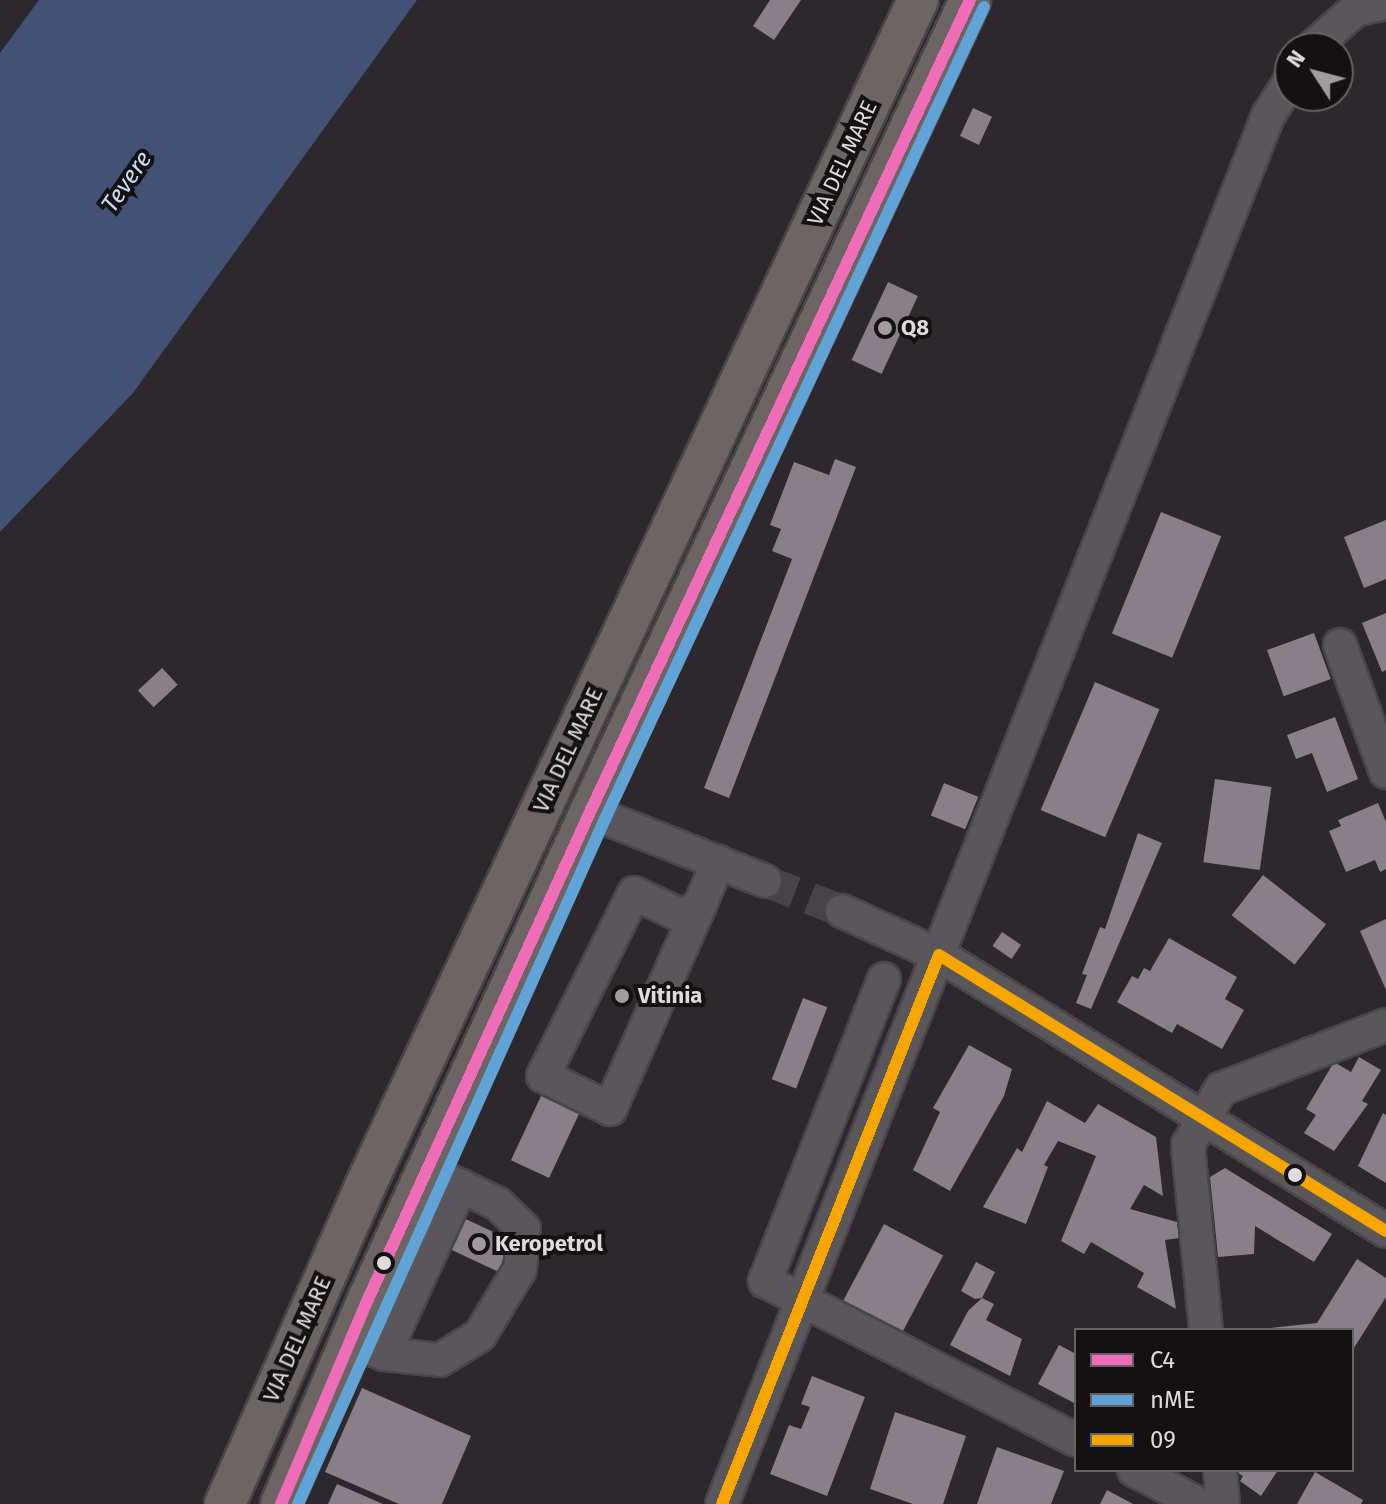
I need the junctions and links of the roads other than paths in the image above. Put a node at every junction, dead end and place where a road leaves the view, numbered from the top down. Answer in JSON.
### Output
{"nodes":[{"id":1,"x":918,"y":0,"type":"edge"},
{"id":2,"x":970,"y":0,"type":"edge"},
{"id":3,"x":1386,"y":3,"type":"edge"},
{"id":4,"x":1330,"y":32,"type":"edge"},
{"id":5,"x":1274,"y":106,"type":"edge"},
{"id":6,"x":1340,"y":645,"type":"dead end"},
{"id":7,"x":1386,"y":772,"type":"edge"},
{"id":8,"x":590,"y":812,"type":"junction"},
{"id":9,"x":718,"y":862,"type":"junction"},
{"id":10,"x":765,"y":881,"type":"tunnel mouth"},
{"id":11,"x":700,"y":905,"type":"junction"},
{"id":12,"x":842,"y":911,"type":"tunnel mouth"},
{"id":13,"x":939,"y":955,"type":"junction"},
{"id":14,"x":884,"y":979,"type":"dead end"},
{"id":15,"x":1386,"y":1025,"type":"edge"},
{"id":16,"x":860,"y":1040,"type":"junction"},
{"id":17,"x":900,"y":1055,"type":"junction"},
{"id":18,"x":1204,"y":1118,"type":"junction"},
{"id":19,"x":444,"y":1178,"type":"junction"},
{"id":20,"x":1386,"y":1231,"type":"edge"},
{"id":21,"x":805,"y":1298,"type":"junction"},
{"id":22,"x":1206,"y":1328,"type":"edge"},
{"id":23,"x":367,"y":1348,"type":"junction"},
{"id":24,"x":1074,"y":1439,"type":"edge"},
{"id":25,"x":1138,"y":1472,"type":"edge"},
{"id":26,"x":1220,"y":1472,"type":"edge"},
{"id":27,"x":225,"y":1504,"type":"edge"},
{"id":28,"x":281,"y":1504,"type":"edge"},
{"id":29,"x":722,"y":1504,"type":"edge"},
{"id":30,"x":1199,"y":1504,"type":"edge"},
{"id":31,"x":1223,"y":1504,"type":"edge"}],
"edges":[{"from":1,"to":27,"type":"main road","name":"VIA DEL MARE"},
{"from":2,"to":8,"type":"main road"},
{"from":3,"to":4,"type":"street"},
{"from":5,"to":13,"type":"street"},
{"from":6,"to":7,"type":"street"},
{"from":8,"to":9,"type":"street"},
{"from":8,"to":19,"type":"main road"},
{"from":9,"to":10,"type":"street"},
{"from":9,"to":11,"type":"street"},
{"from":11,"to":11,"type":"street"},
{"from":12,"to":13,"type":"street"},
{"from":13,"to":17,"type":"street"},
{"from":13,"to":18,"type":"street"},
{"from":14,"to":16,"type":"street"},
{"from":15,"to":18,"type":"street"},
{"from":16,"to":17,"type":"street"},
{"from":16,"to":21,"type":"street"},
{"from":17,"to":21,"type":"street"},
{"from":18,"to":20,"type":"street"},
{"from":18,"to":22,"type":"street"},
{"from":19,"to":23,"type":"main road"},
{"from":19,"to":23,"type":"street"},
{"from":21,"to":24,"type":"street"},
{"from":21,"to":29,"type":"street"},
{"from":23,"to":28,"type":"main road"},
{"from":25,"to":30,"type":"street"},
{"from":26,"to":31,"type":"street"}]}
